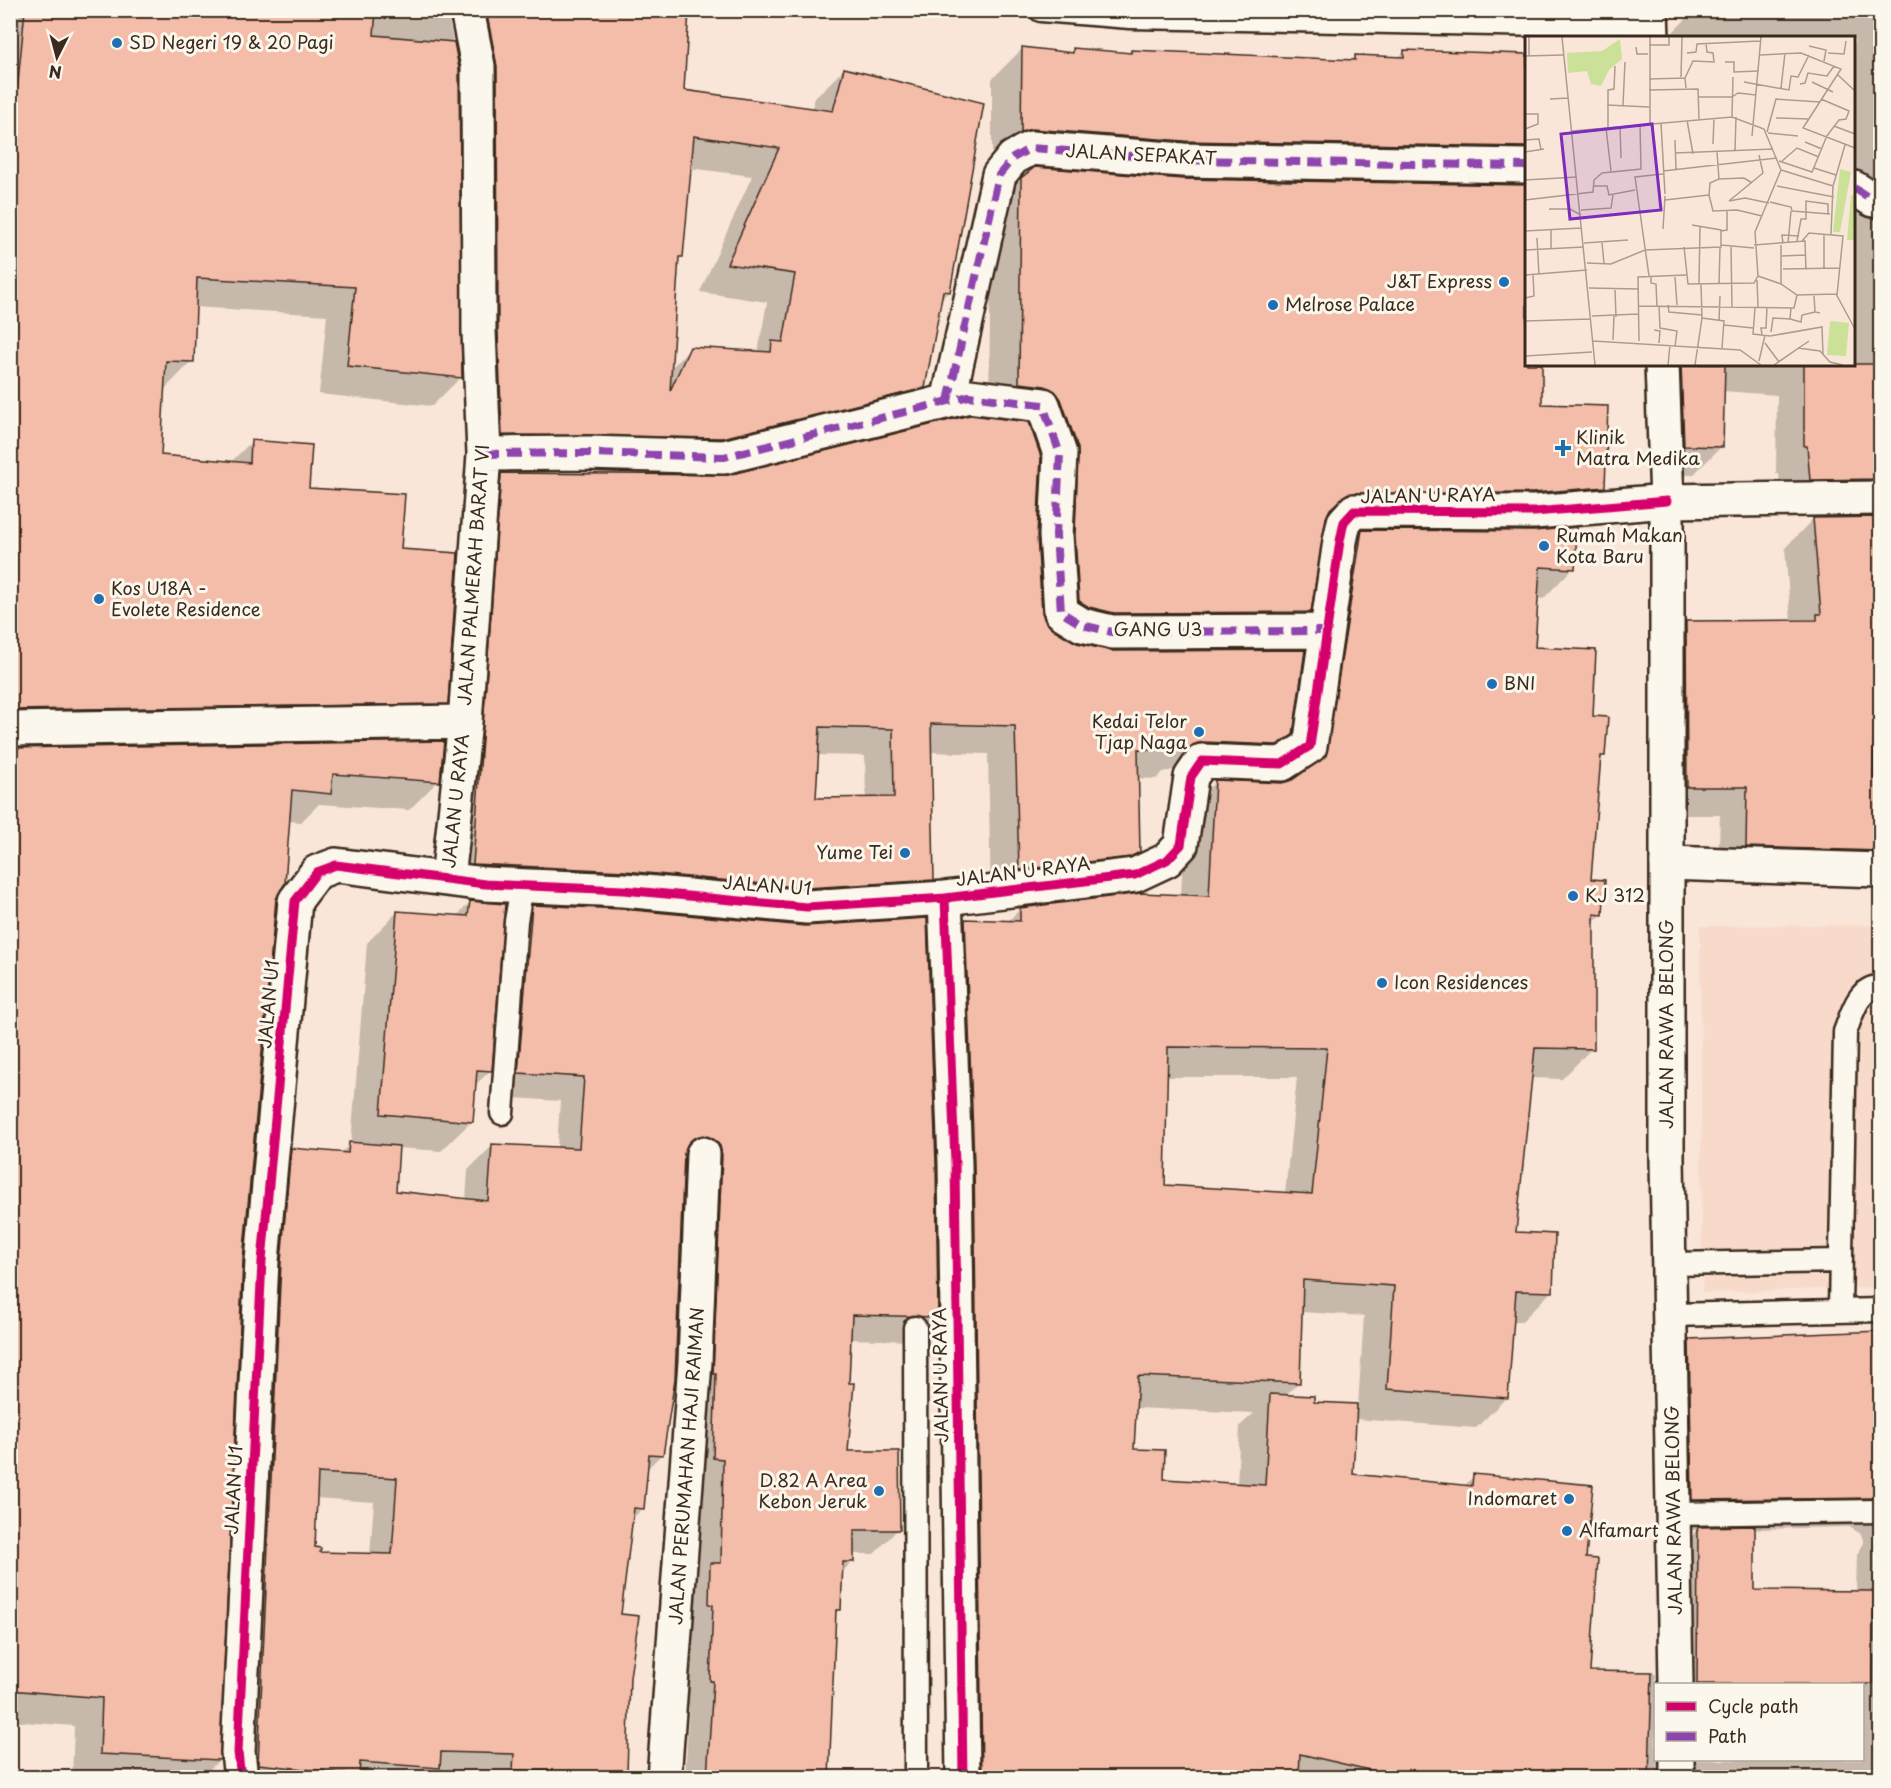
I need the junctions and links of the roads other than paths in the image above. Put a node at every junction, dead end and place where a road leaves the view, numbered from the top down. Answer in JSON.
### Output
{"nodes":[{"id":1,"x":467,"y":10,"type":"edge"},
{"id":2,"x":1041,"y":10,"type":"edge"},
{"id":3,"x":1130,"y":14,"type":"edge"},
{"id":4,"x":1651,"y":25,"type":"edge"},
{"id":5,"x":1525,"y":166,"type":"edge"},
{"id":6,"x":1855,"y":189,"type":"edge"},
{"id":7,"x":1881,"y":201,"type":"edge"},
{"id":8,"x":1662,"y":366,"type":"edge"},
{"id":9,"x":948,"y":402,"type":"junction"},
{"id":10,"x":484,"y":454,"type":"junction"},
{"id":11,"x":1881,"y":498,"type":"edge"},
{"id":12,"x":1667,"y":501,"type":"junction"},
{"id":13,"x":1328,"y":631,"type":"junction"},
{"id":14,"x":465,"y":722,"type":"junction"},
{"id":15,"x":10,"y":729,"type":"edge"},
{"id":16,"x":1667,"y":863,"type":"junction"},
{"id":17,"x":1881,"y":870,"type":"edge"},
{"id":18,"x":448,"y":879,"type":"junction"},
{"id":19,"x":522,"y":886,"type":"junction"},
{"id":20,"x":945,"y":898,"type":"junction"},
{"id":21,"x":1881,"y":987,"type":"edge"},
{"id":22,"x":502,"y":1113,"type":"dead end"},
{"id":23,"x":703,"y":1154,"type":"dead end"},
{"id":24,"x":1841,"y":1261,"type":"junction"},
{"id":25,"x":1670,"y":1264,"type":"junction"},
{"id":26,"x":1840,"y":1310,"type":"junction"},
{"id":27,"x":1881,"y":1310,"type":"edge"},
{"id":28,"x":1671,"y":1315,"type":"junction"},
{"id":29,"x":915,"y":1328,"type":"dead end"},
{"id":30,"x":1881,"y":1511,"type":"edge"},
{"id":31,"x":1675,"y":1514,"type":"junction"},
{"id":32,"x":1676,"y":1683,"type":"edge"},
{"id":33,"x":1677,"y":1761,"type":"edge"},
{"id":34,"x":241,"y":1778,"type":"edge"},
{"id":35,"x":664,"y":1778,"type":"edge"},
{"id":36,"x":916,"y":1778,"type":"edge"},
{"id":37,"x":963,"y":1778,"type":"edge"},
{"id":38,"x":1677,"y":1778,"type":"edge"}],
"edges":[{"from":1,"to":10,"type":"street","name":"JALAN PALMERAH BARAT VI"},
{"from":2,"to":3,"type":"lane"},
{"from":3,"to":4,"type":"lane"},
{"from":5,"to":9,"type":"street","name":"JALAN SEPAKAT"},
{"from":6,"to":7,"type":"street"},
{"from":8,"to":12,"type":"street","name":"JALAN RAWA BELONG"},
{"from":9,"to":10,"type":"street"},
{"from":9,"to":13,"type":"street","name":"GANG U3"},
{"from":10,"to":14,"type":"street","name":"JALAN PALMERAH BARAT VI"},
{"from":11,"to":12,"type":"street"},
{"from":12,"to":13,"type":"street","name":"JALAN U RAYA"},
{"from":12,"to":16,"type":"street","name":"JALAN RAWA BELONG"},
{"from":13,"to":20,"type":"street","name":"JALAN U RAYA"},
{"from":14,"to":15,"type":"street","name":"JALAN PALMERAH BARAT VI"},
{"from":14,"to":18,"type":"street","name":"JALAN U RAYA"},
{"from":16,"to":17,"type":"street"},
{"from":16,"to":25,"type":"street","name":"JALAN RAWA BELONG"},
{"from":18,"to":19,"type":"street","name":"JALAN U1"},
{"from":18,"to":34,"type":"street","name":"JALAN U1"},
{"from":19,"to":20,"type":"street","name":"JALAN U1"},
{"from":19,"to":22,"type":"lane"},
{"from":20,"to":37,"type":"street","name":"JALAN U RAYA"},
{"from":21,"to":24,"type":"lane"},
{"from":23,"to":35,"type":"street","name":"JALAN PERUMAHAN HAJI RAIMAN"},
{"from":24,"to":25,"type":"lane"},
{"from":24,"to":26,"type":"lane"},
{"from":25,"to":28,"type":"street","name":"JALAN RAWA BELONG"},
{"from":26,"to":27,"type":"lane"},
{"from":26,"to":28,"type":"lane"},
{"from":28,"to":31,"type":"street","name":"JALAN RAWA BELONG"},
{"from":29,"to":36,"type":"lane"},
{"from":30,"to":31,"type":"lane"},
{"from":31,"to":32,"type":"street","name":"JALAN RAWA BELONG"},
{"from":33,"to":38,"type":"street"}]}
